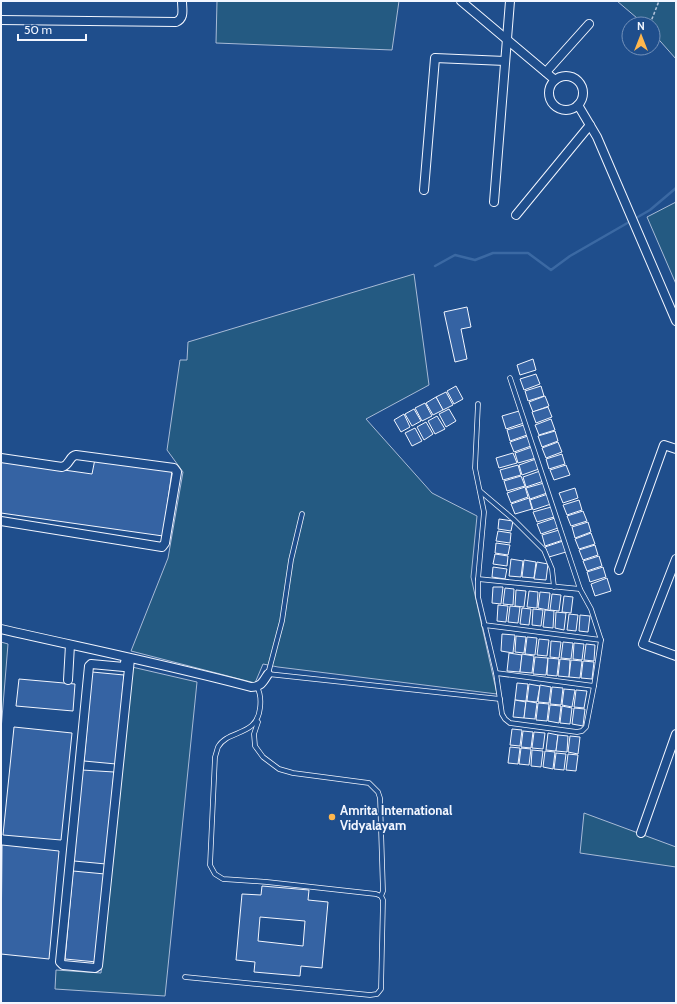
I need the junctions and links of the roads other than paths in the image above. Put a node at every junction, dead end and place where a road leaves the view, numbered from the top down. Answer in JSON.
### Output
{"nodes":[{"id":1,"x":182,"y":1,"type":"edge"},
{"id":2,"x":461,"y":1,"type":"edge"},
{"id":3,"x":510,"y":1,"type":"edge"},
{"id":4,"x":1,"y":20,"type":"edge"},
{"id":5,"x":589,"y":24,"type":"dead end"},
{"id":6,"x":507,"y":40,"type":"junction"},
{"id":7,"x":505,"y":60,"type":"junction"},
{"id":8,"x":546,"y":72,"type":"junction"},
{"id":9,"x":555,"y":80,"type":"junction"},
{"id":10,"x":578,"y":105,"type":"junction"},
{"id":11,"x":590,"y":125,"type":"junction"},
{"id":12,"x":424,"y":190,"type":"dead end"},
{"id":13,"x":494,"y":202,"type":"dead end"},
{"id":14,"x":516,"y":215,"type":"dead end"},
{"id":15,"x":676,"y":322,"type":"edge"},
{"id":16,"x":510,"y":378,"type":"dead end"},
{"id":17,"x":478,"y":404,"type":"dead end"},
{"id":18,"x":676,"y":449,"type":"edge"},
{"id":19,"x":1,"y":458,"type":"edge"},
{"id":20,"x":479,"y":490,"type":"junction"},
{"id":21,"x":302,"y":514,"type":"dead end"},
{"id":22,"x":1,"y":521,"type":"edge"},
{"id":23,"x":676,"y":559,"type":"edge"},
{"id":24,"x":619,"y":570,"type":"dead end"},
{"id":25,"x":478,"y":579,"type":"junction"},
{"id":26,"x":554,"y":587,"type":"junction"},
{"id":27,"x":580,"y":589,"type":"junction"},
{"id":28,"x":484,"y":625,"type":"junction"},
{"id":29,"x":1,"y":629,"type":"edge"},
{"id":30,"x":601,"y":640,"type":"junction"},
{"id":31,"x":70,"y":645,"type":"junction"},
{"id":32,"x":676,"y":656,"type":"edge"},
{"id":33,"x":128,"y":658,"type":"junction"},
{"id":34,"x":127,"y":667,"type":"junction"},
{"id":35,"x":496,"y":673,"type":"junction"},
{"id":36,"x":268,"y":674,"type":"junction"},
{"id":37,"x":68,"y":680,"type":"dead end"},
{"id":38,"x":594,"y":686,"type":"junction"},
{"id":39,"x":257,"y":687,"type":"junction"},
{"id":40,"x":500,"y":699,"type":"junction"},
{"id":41,"x":260,"y":715,"type":"junction"},
{"id":42,"x":676,"y":734,"type":"edge"},
{"id":43,"x":641,"y":834,"type":"dead end"},
{"id":44,"x":381,"y":896,"type":"junction"},
{"id":45,"x":185,"y":977,"type":"dead end"}],
"edges":[{"from":1,"to":4,"type":"street"},
{"from":2,"to":6,"type":"street"},
{"from":3,"to":6,"type":"street"},
{"from":5,"to":8,"type":"street"},
{"from":6,"to":7,"type":"street"},
{"from":6,"to":8,"type":"street"},
{"from":7,"to":12,"type":"street"},
{"from":7,"to":13,"type":"street"},
{"from":8,"to":9,"type":"street"},
{"from":9,"to":10,"type":"street"},
{"from":9,"to":10,"type":"street"},
{"from":10,"to":11,"type":"street"},
{"from":11,"to":14,"type":"street"},
{"from":11,"to":15,"type":"street"},
{"from":16,"to":27,"type":"lane"},
{"from":17,"to":20,"type":"lane"},
{"from":18,"to":24,"type":"street"},
{"from":19,"to":22,"type":"street"},
{"from":20,"to":25,"type":"lane"},
{"from":20,"to":26,"type":"lane"},
{"from":21,"to":36,"type":"lane"},
{"from":23,"to":32,"type":"street"},
{"from":25,"to":26,"type":"lane"},
{"from":25,"to":28,"type":"lane"},
{"from":26,"to":27,"type":"lane"},
{"from":27,"to":30,"type":"lane"},
{"from":28,"to":30,"type":"lane"},
{"from":28,"to":35,"type":"lane"},
{"from":29,"to":31,"type":"street"},
{"from":30,"to":38,"type":"lane"},
{"from":31,"to":33,"type":"street"},
{"from":31,"to":37,"type":"street"},
{"from":33,"to":34,"type":"street"},
{"from":33,"to":39,"type":"street"},
{"from":34,"to":34,"type":"street"},
{"from":35,"to":38,"type":"lane"},
{"from":35,"to":40,"type":"lane"},
{"from":36,"to":39,"type":"street"},
{"from":36,"to":40,"type":"lane"},
{"from":38,"to":40,"type":"lane"},
{"from":39,"to":41,"type":"lane"},
{"from":41,"to":44,"type":"lane"},
{"from":41,"to":44,"type":"lane"},
{"from":42,"to":43,"type":"street"},
{"from":44,"to":45,"type":"lane"}]}
